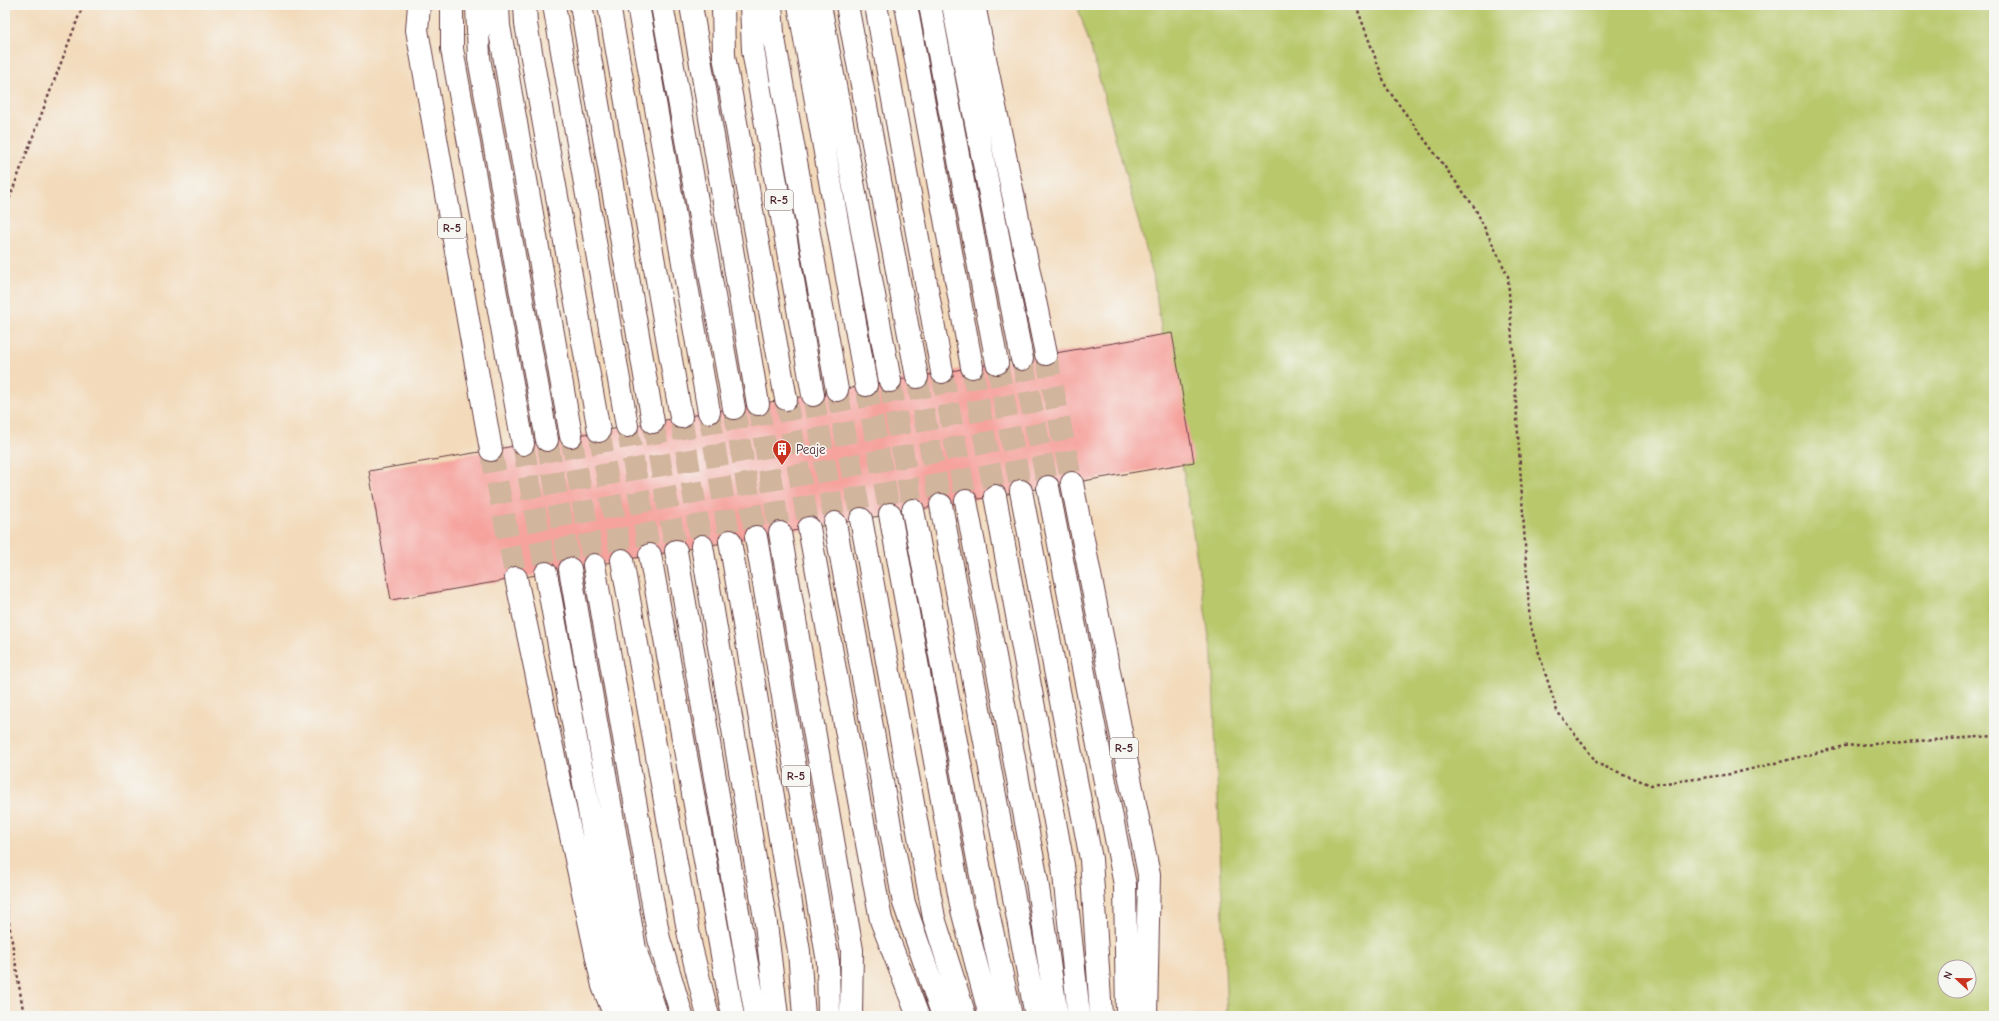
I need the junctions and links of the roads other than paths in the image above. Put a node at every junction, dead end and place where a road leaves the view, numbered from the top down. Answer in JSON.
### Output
{"nodes":[{"id":1,"x":419,"y":5,"type":"edge"},
{"id":2,"x":452,"y":5,"type":"edge"},
{"id":3,"x":477,"y":5,"type":"edge"},
{"id":4,"x":498,"y":5,"type":"edge"},
{"id":5,"x":525,"y":5,"type":"edge"},
{"id":6,"x":554,"y":5,"type":"edge"},
{"id":7,"x":581,"y":5,"type":"edge"},
{"id":8,"x":609,"y":5,"type":"edge"},
{"id":9,"x":638,"y":5,"type":"edge"},
{"id":10,"x":662,"y":5,"type":"edge"},
{"id":11,"x":691,"y":5,"type":"edge"},
{"id":12,"x":723,"y":5,"type":"edge"},
{"id":13,"x":751,"y":5,"type":"edge"},
{"id":14,"x":770,"y":5,"type":"edge"},
{"id":15,"x":799,"y":5,"type":"edge"},
{"id":16,"x":820,"y":5,"type":"edge"},
{"id":17,"x":847,"y":5,"type":"edge"},
{"id":18,"x":876,"y":5,"type":"edge"},
{"id":19,"x":906,"y":5,"type":"edge"},
{"id":20,"x":930,"y":5,"type":"edge"},
{"id":21,"x":954,"y":5,"type":"edge"},
{"id":22,"x":974,"y":5,"type":"edge"},
{"id":23,"x":1046,"y":354,"type":"tunnel mouth"},
{"id":24,"x":1022,"y":358,"type":"tunnel mouth"},
{"id":25,"x":997,"y":363,"type":"tunnel mouth"},
{"id":26,"x":972,"y":368,"type":"tunnel mouth"},
{"id":27,"x":942,"y":372,"type":"tunnel mouth"},
{"id":28,"x":917,"y":377,"type":"tunnel mouth"},
{"id":29,"x":890,"y":381,"type":"tunnel mouth"},
{"id":30,"x":866,"y":385,"type":"tunnel mouth"},
{"id":31,"x":838,"y":390,"type":"tunnel mouth"},
{"id":32,"x":813,"y":395,"type":"tunnel mouth"},
{"id":33,"x":786,"y":399,"type":"tunnel mouth"},
{"id":34,"x":758,"y":404,"type":"tunnel mouth"},
{"id":35,"x":734,"y":408,"type":"tunnel mouth"},
{"id":36,"x":709,"y":412,"type":"tunnel mouth"},
{"id":37,"x":681,"y":417,"type":"tunnel mouth"},
{"id":38,"x":653,"y":422,"type":"tunnel mouth"},
{"id":39,"x":627,"y":426,"type":"tunnel mouth"},
{"id":40,"x":599,"y":431,"type":"tunnel mouth"},
{"id":41,"x":571,"y":436,"type":"tunnel mouth"},
{"id":42,"x":547,"y":440,"type":"tunnel mouth"},
{"id":43,"x":523,"y":444,"type":"tunnel mouth"},
{"id":44,"x":491,"y":450,"type":"tunnel mouth"},
{"id":45,"x":1072,"y":483,"type":"tunnel mouth"},
{"id":46,"x":1048,"y":487,"type":"tunnel mouth"},
{"id":47,"x":1021,"y":492,"type":"tunnel mouth"},
{"id":48,"x":995,"y":496,"type":"tunnel mouth"},
{"id":49,"x":966,"y":501,"type":"tunnel mouth"},
{"id":50,"x":941,"y":506,"type":"tunnel mouth"},
{"id":51,"x":913,"y":510,"type":"tunnel mouth"},
{"id":52,"x":890,"y":514,"type":"tunnel mouth"},
{"id":53,"x":861,"y":519,"type":"tunnel mouth"},
{"id":54,"x":835,"y":523,"type":"tunnel mouth"},
{"id":55,"x":809,"y":528,"type":"tunnel mouth"},
{"id":56,"x":780,"y":533,"type":"tunnel mouth"},
{"id":57,"x":756,"y":537,"type":"tunnel mouth"},
{"id":58,"x":730,"y":542,"type":"tunnel mouth"},
{"id":59,"x":702,"y":546,"type":"tunnel mouth"},
{"id":60,"x":676,"y":551,"type":"tunnel mouth"},
{"id":61,"x":650,"y":555,"type":"tunnel mouth"},
{"id":62,"x":622,"y":560,"type":"tunnel mouth"},
{"id":63,"x":594,"y":565,"type":"tunnel mouth"},
{"id":64,"x":570,"y":569,"type":"tunnel mouth"},
{"id":65,"x":546,"y":573,"type":"tunnel mouth"},
{"id":66,"x":516,"y":578,"type":"tunnel mouth"},
{"id":67,"x":615,"y":1016,"type":"edge"},
{"id":68,"x":636,"y":1016,"type":"edge"},
{"id":69,"x":657,"y":1016,"type":"edge"},
{"id":70,"x":682,"y":1016,"type":"edge"},
{"id":71,"x":708,"y":1016,"type":"edge"},
{"id":72,"x":733,"y":1016,"type":"edge"},
{"id":73,"x":756,"y":1016,"type":"edge"},
{"id":74,"x":777,"y":1016,"type":"edge"},
{"id":75,"x":804,"y":1016,"type":"edge"},
{"id":76,"x":829,"y":1016,"type":"edge"},
{"id":77,"x":851,"y":1016,"type":"edge"},
{"id":78,"x":918,"y":1016,"type":"edge"},
{"id":79,"x":943,"y":1016,"type":"edge"},
{"id":80,"x":965,"y":1016,"type":"edge"},
{"id":81,"x":990,"y":1016,"type":"edge"},
{"id":82,"x":1011,"y":1016,"type":"edge"},
{"id":83,"x":1036,"y":1016,"type":"edge"},
{"id":84,"x":1056,"y":1016,"type":"edge"},
{"id":85,"x":1079,"y":1016,"type":"edge"},
{"id":86,"x":1100,"y":1016,"type":"edge"},
{"id":87,"x":1127,"y":1016,"type":"edge"},
{"id":88,"x":1146,"y":1016,"type":"edge"}],
"edges":[{"from":1,"to":44,"type":"highway","number":"R-5"},
{"from":2,"to":43,"type":"highway","number":"R-5"},
{"from":3,"to":42,"type":"highway"},
{"from":4,"to":41,"type":"highway"},
{"from":5,"to":40,"type":"highway"},
{"from":6,"to":39,"type":"highway"},
{"from":7,"to":38,"type":"highway"},
{"from":8,"to":37,"type":"highway"},
{"from":9,"to":36,"type":"highway"},
{"from":10,"to":35,"type":"highway"},
{"from":11,"to":34,"type":"highway"},
{"from":12,"to":33,"type":"highway","number":"R-5"},
{"from":13,"to":32,"type":"highway","number":"R-5"},
{"from":14,"to":31,"type":"highway","number":"R-5"},
{"from":15,"to":30,"type":"highway"},
{"from":16,"to":29,"type":"highway"},
{"from":17,"to":28,"type":"highway"},
{"from":18,"to":27,"type":"highway"},
{"from":19,"to":26,"type":"highway"},
{"from":20,"to":25,"type":"highway"},
{"from":21,"to":24,"type":"highway"},
{"from":22,"to":23,"type":"highway"},
{"from":45,"to":88,"type":"highway","number":"R-5"},
{"from":46,"to":87,"type":"highway","number":"R-5"},
{"from":47,"to":86,"type":"highway"},
{"from":48,"to":85,"type":"highway"},
{"from":49,"to":84,"type":"highway"},
{"from":50,"to":83,"type":"highway"},
{"from":51,"to":82,"type":"highway"},
{"from":52,"to":81,"type":"highway"},
{"from":53,"to":80,"type":"highway"},
{"from":54,"to":79,"type":"highway"},
{"from":55,"to":78,"type":"highway"},
{"from":56,"to":77,"type":"highway","number":"R-5"},
{"from":57,"to":76,"type":"highway","number":"R-5"},
{"from":58,"to":75,"type":"highway","number":"R-5"},
{"from":59,"to":74,"type":"highway"},
{"from":60,"to":73,"type":"highway"},
{"from":61,"to":72,"type":"highway"},
{"from":62,"to":71,"type":"highway"},
{"from":63,"to":70,"type":"highway"},
{"from":64,"to":69,"type":"highway"},
{"from":65,"to":68,"type":"highway"},
{"from":66,"to":67,"type":"highway"}]}
